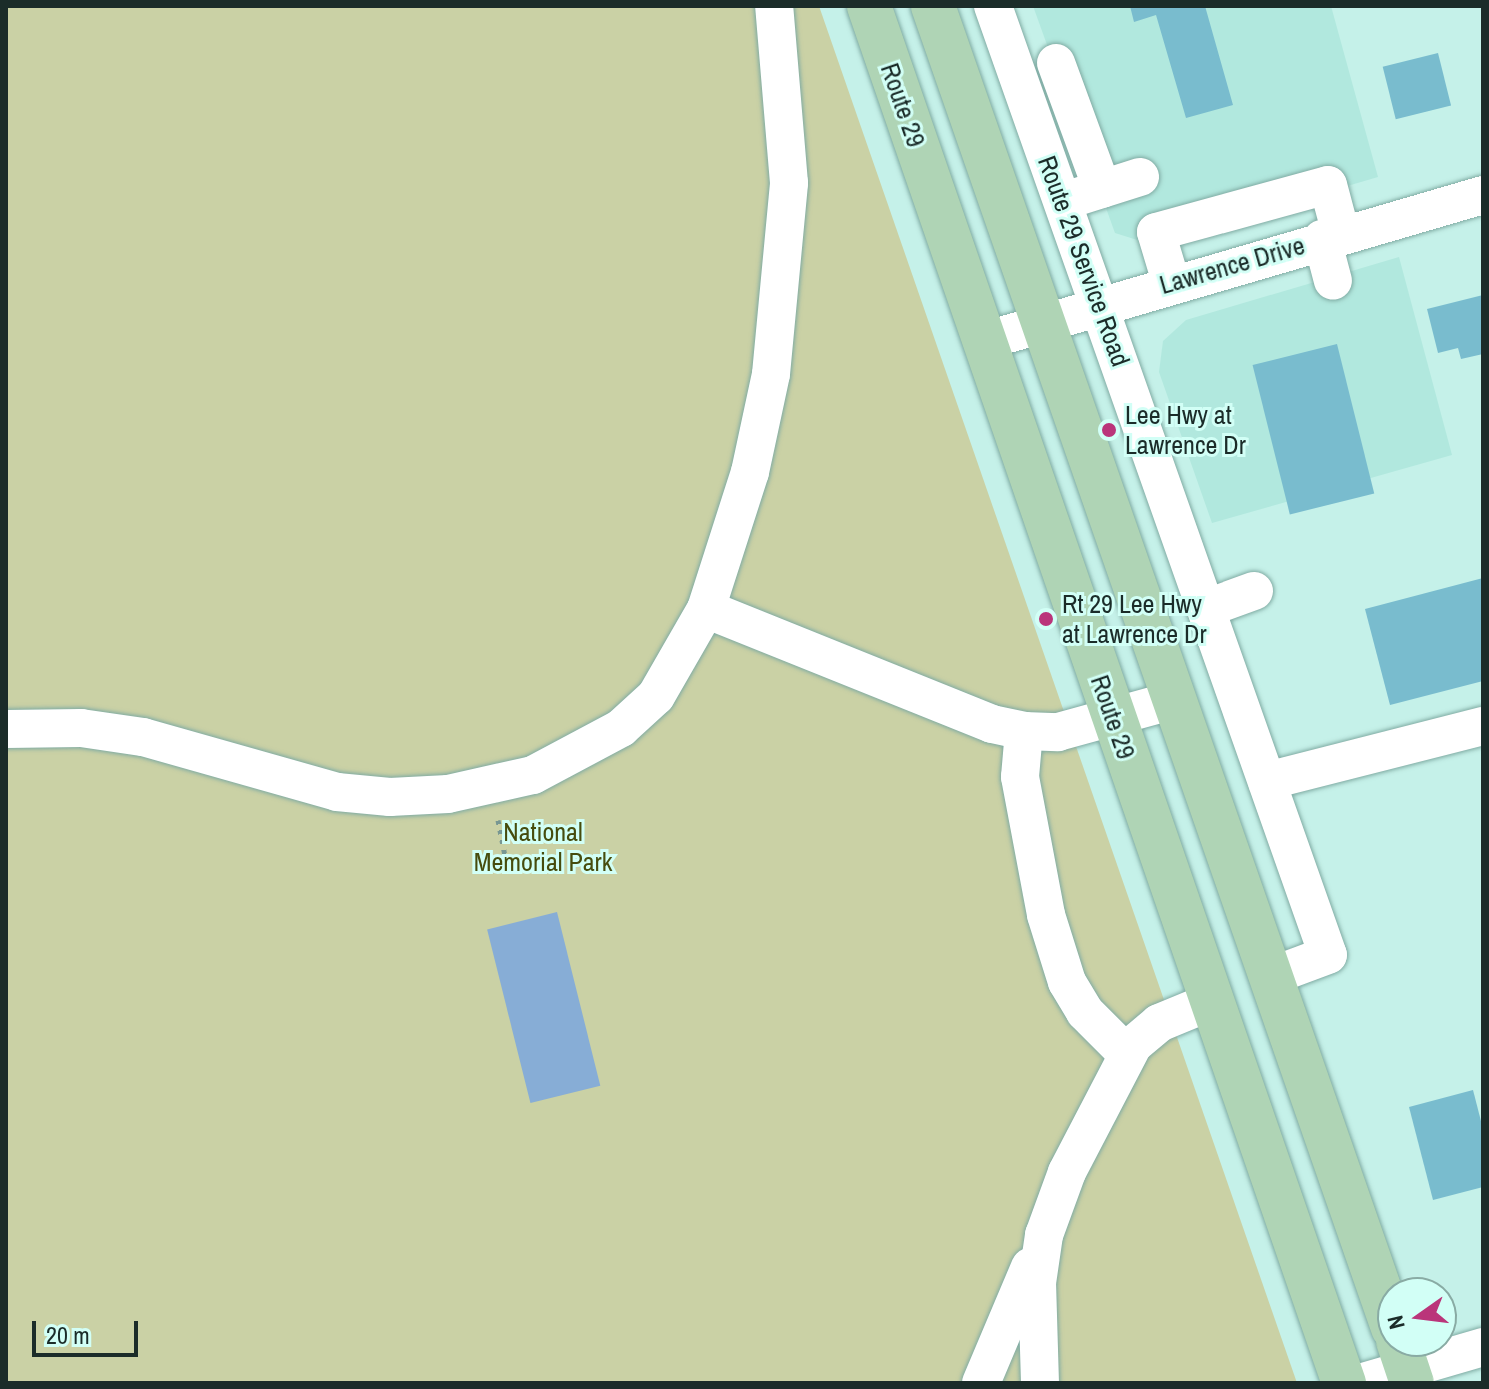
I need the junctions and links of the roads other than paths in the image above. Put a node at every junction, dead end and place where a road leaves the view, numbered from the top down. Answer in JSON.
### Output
{"nodes":[{"id":1,"x":774,"y":6,"type":"edge"},
{"id":2,"x":869,"y":6,"type":"edge"},
{"id":3,"x":933,"y":6,"type":"edge"},
{"id":4,"x":993,"y":6,"type":"edge"},
{"id":5,"x":1056,"y":63,"type":"dead end"},
{"id":6,"x":1140,"y":177,"type":"dead end"},
{"id":7,"x":1102,"y":189,"type":"junction"},
{"id":8,"x":1483,"y":195,"type":"edge"},
{"id":9,"x":1062,"y":202,"type":"junction"},
{"id":10,"x":1332,"y":237,"type":"junction"},
{"id":11,"x":1333,"y":281,"type":"dead end"},
{"id":12,"x":1171,"y":282,"type":"junction"},
{"id":13,"x":1097,"y":303,"type":"junction"},
{"id":14,"x":1040,"y":322,"type":"junction"},
{"id":15,"x":984,"y":341,"type":"junction"},
{"id":16,"x":1254,"y":591,"type":"dead end"},
{"id":17,"x":1207,"y":608,"type":"junction"},
{"id":18,"x":706,"y":609,"type":"junction"},
{"id":19,"x":1174,"y":700,"type":"junction"},
{"id":20,"x":1114,"y":718,"type":"junction"},
{"id":21,"x":1483,"y":726,"type":"edge"},
{"id":22,"x":6,"y":729,"type":"edge"},
{"id":23,"x":1024,"y":731,"type":"junction"},
{"id":24,"x":1267,"y":781,"type":"junction"},
{"id":25,"x":1269,"y":977,"type":"junction"},
{"id":26,"x":1212,"y":1001,"type":"junction"},
{"id":27,"x":1126,"y":1053,"type":"junction"},
{"id":28,"x":1044,"y":1235,"type":"junction"},
{"id":29,"x":1377,"y":1284,"type":"edge"},
{"id":30,"x":1483,"y":1347,"type":"edge"},
{"id":31,"x":1457,"y":1350,"type":"edge"},
{"id":32,"x":1399,"y":1357,"type":"edge"},
{"id":33,"x":981,"y":1383,"type":"edge"},
{"id":34,"x":1040,"y":1383,"type":"edge"},
{"id":35,"x":1344,"y":1383,"type":"edge"},
{"id":36,"x":1360,"y":1383,"type":"edge"}],
"edges":[{"from":1,"to":18,"type":"street"},
{"from":2,"to":15,"type":"main road","name":"Route 29"},
{"from":3,"to":14,"type":"main road"},
{"from":4,"to":9,"type":"street","name":"Route 29 Service Road"},
{"from":5,"to":7,"type":"street"},
{"from":6,"to":7,"type":"street"},
{"from":7,"to":9,"type":"street"},
{"from":8,"to":10,"type":"street","name":"Lawrence Drive"},
{"from":9,"to":13,"type":"street","name":"Route 29 Service Road"},
{"from":10,"to":11,"type":"street"},
{"from":10,"to":12,"type":"street","name":"Lawrence Drive"},
{"from":10,"to":12,"type":"street"},
{"from":12,"to":13,"type":"street","name":"Lawrence Drive"},
{"from":13,"to":14,"type":"street","name":"Lawrence Drive"},
{"from":13,"to":17,"type":"street","name":"Route 29 Service Road"},
{"from":14,"to":15,"type":"street","name":"Lawrence Drive"},
{"from":14,"to":19,"type":"main road"},
{"from":15,"to":20,"type":"main road","name":"Route 29"},
{"from":16,"to":17,"type":"street"},
{"from":17,"to":24,"type":"street","name":"Route 29 Service Road"},
{"from":18,"to":22,"type":"street"},
{"from":18,"to":23,"type":"street"},
{"from":19,"to":20,"type":"street"},
{"from":19,"to":25,"type":"main road"},
{"from":20,"to":23,"type":"street"},
{"from":20,"to":26,"type":"main road","name":"Route 29"},
{"from":21,"to":24,"type":"street"},
{"from":23,"to":27,"type":"street"},
{"from":24,"to":25,"type":"street","name":"Route 29 Service Road"},
{"from":25,"to":29,"type":"main road"},
{"from":26,"to":27,"type":"street"},
{"from":26,"to":35,"type":"main road","name":"Route 29"},
{"from":27,"to":28,"type":"street"},
{"from":28,"to":33,"type":"street"},
{"from":28,"to":34,"type":"street"},
{"from":30,"to":31,"type":"street"},
{"from":32,"to":36,"type":"street"}]}
